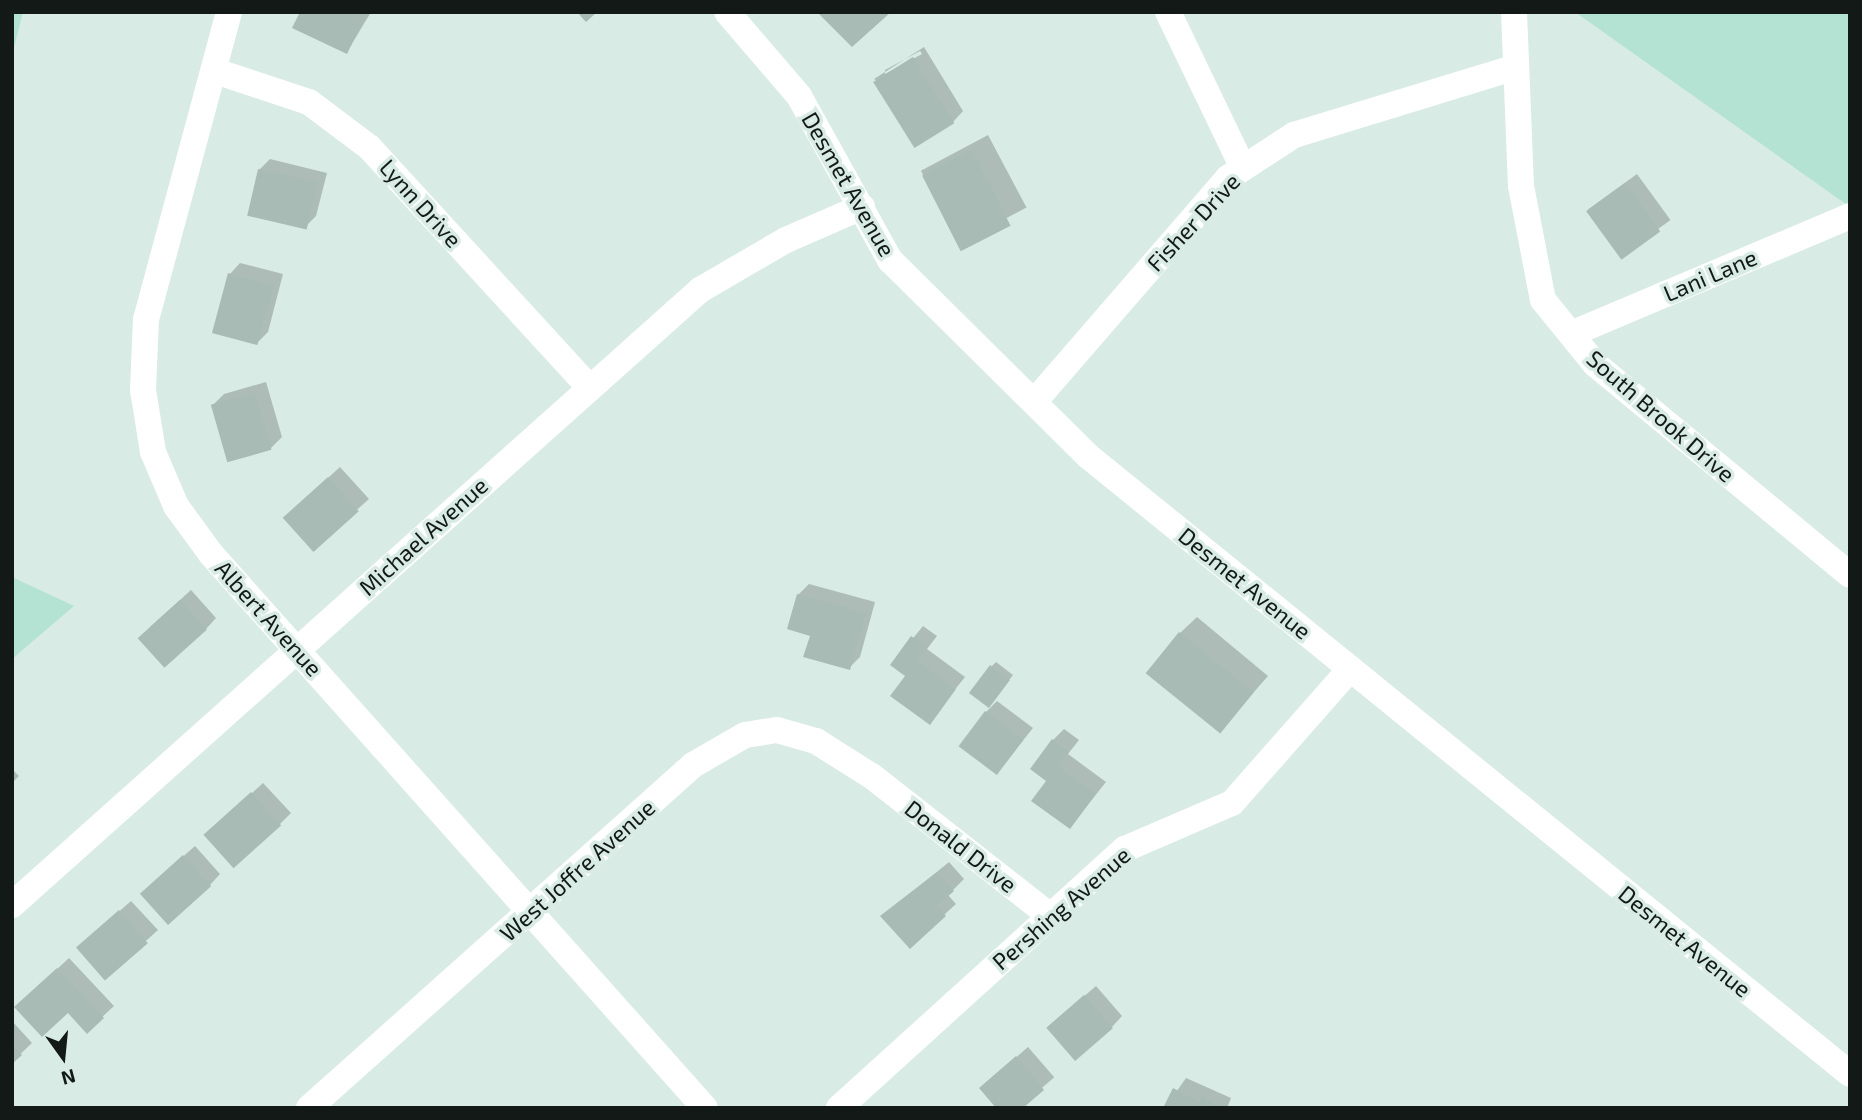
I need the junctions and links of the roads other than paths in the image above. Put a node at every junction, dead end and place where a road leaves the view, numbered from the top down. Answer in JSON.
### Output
{"nodes":[{"id":1,"x":229,"y":12,"type":"edge"},
{"id":2,"x":727,"y":12,"type":"edge"},
{"id":3,"x":1168,"y":12,"type":"edge"},
{"id":4,"x":1514,"y":12,"type":"edge"},
{"id":5,"x":1516,"y":67,"type":"junction"},
{"id":6,"x":215,"y":71,"type":"junction"},
{"id":7,"x":1243,"y":168,"type":"junction"},
{"id":8,"x":862,"y":207,"type":"junction"},
{"id":9,"x":1850,"y":216,"type":"edge"},
{"id":10,"x":1571,"y":334,"type":"junction"},
{"id":11,"x":590,"y":387,"type":"junction"},
{"id":12,"x":1034,"y":402,"type":"junction"},
{"id":13,"x":1850,"y":575,"type":"edge"},
{"id":14,"x":297,"y":649,"type":"junction"},
{"id":15,"x":1350,"y":669,"type":"junction"},
{"id":16,"x":873,"y":777,"type":"joint"},
{"id":17,"x":12,"y":905,"type":"edge"},
{"id":18,"x":529,"y":913,"type":"junction"},
{"id":19,"x":1049,"y":915,"type":"junction"},
{"id":20,"x":1850,"y":1074,"type":"edge"},
{"id":21,"x":309,"y":1108,"type":"edge"},
{"id":22,"x":705,"y":1108,"type":"edge"},
{"id":23,"x":839,"y":1108,"type":"edge"}],
"edges":[{"from":1,"to":6,"type":"street","name":"Albert Avenue"},
{"from":2,"to":8,"type":"street","name":"Desmet Avenue"},
{"from":3,"to":7,"type":"street"},
{"from":4,"to":5,"type":"street","name":"South Brook Drive"},
{"from":5,"to":7,"type":"street","name":"Fisher Drive"},
{"from":5,"to":10,"type":"street","name":"South Brook Drive"},
{"from":6,"to":11,"type":"street","name":"Lynn Drive"},
{"from":6,"to":14,"type":"street","name":"Albert Avenue"},
{"from":7,"to":12,"type":"street","name":"Fisher Drive"},
{"from":8,"to":11,"type":"street","name":"Michael Avenue"},
{"from":8,"to":12,"type":"street","name":"Desmet Avenue"},
{"from":9,"to":10,"type":"street","name":"Lani Lane"},
{"from":10,"to":13,"type":"street","name":"South Brook Drive"},
{"from":11,"to":14,"type":"street","name":"Michael Avenue"},
{"from":12,"to":15,"type":"street","name":"Desmet Avenue"},
{"from":14,"to":17,"type":"street","name":"Michael Avenue"},
{"from":14,"to":18,"type":"street","name":"Albert Avenue"},
{"from":15,"to":19,"type":"street","name":"Pershing Avenue"},
{"from":15,"to":20,"type":"street","name":"Desmet Avenue"},
{"from":16,"to":18,"type":"street","name":"West Joffre Avenue"},
{"from":16,"to":19,"type":"street","name":"Donald Drive"},
{"from":18,"to":21,"type":"street","name":"West Joffre Avenue"},
{"from":18,"to":22,"type":"street","name":"Albert Avenue"},
{"from":19,"to":23,"type":"street","name":"Pershing Avenue"}]}
